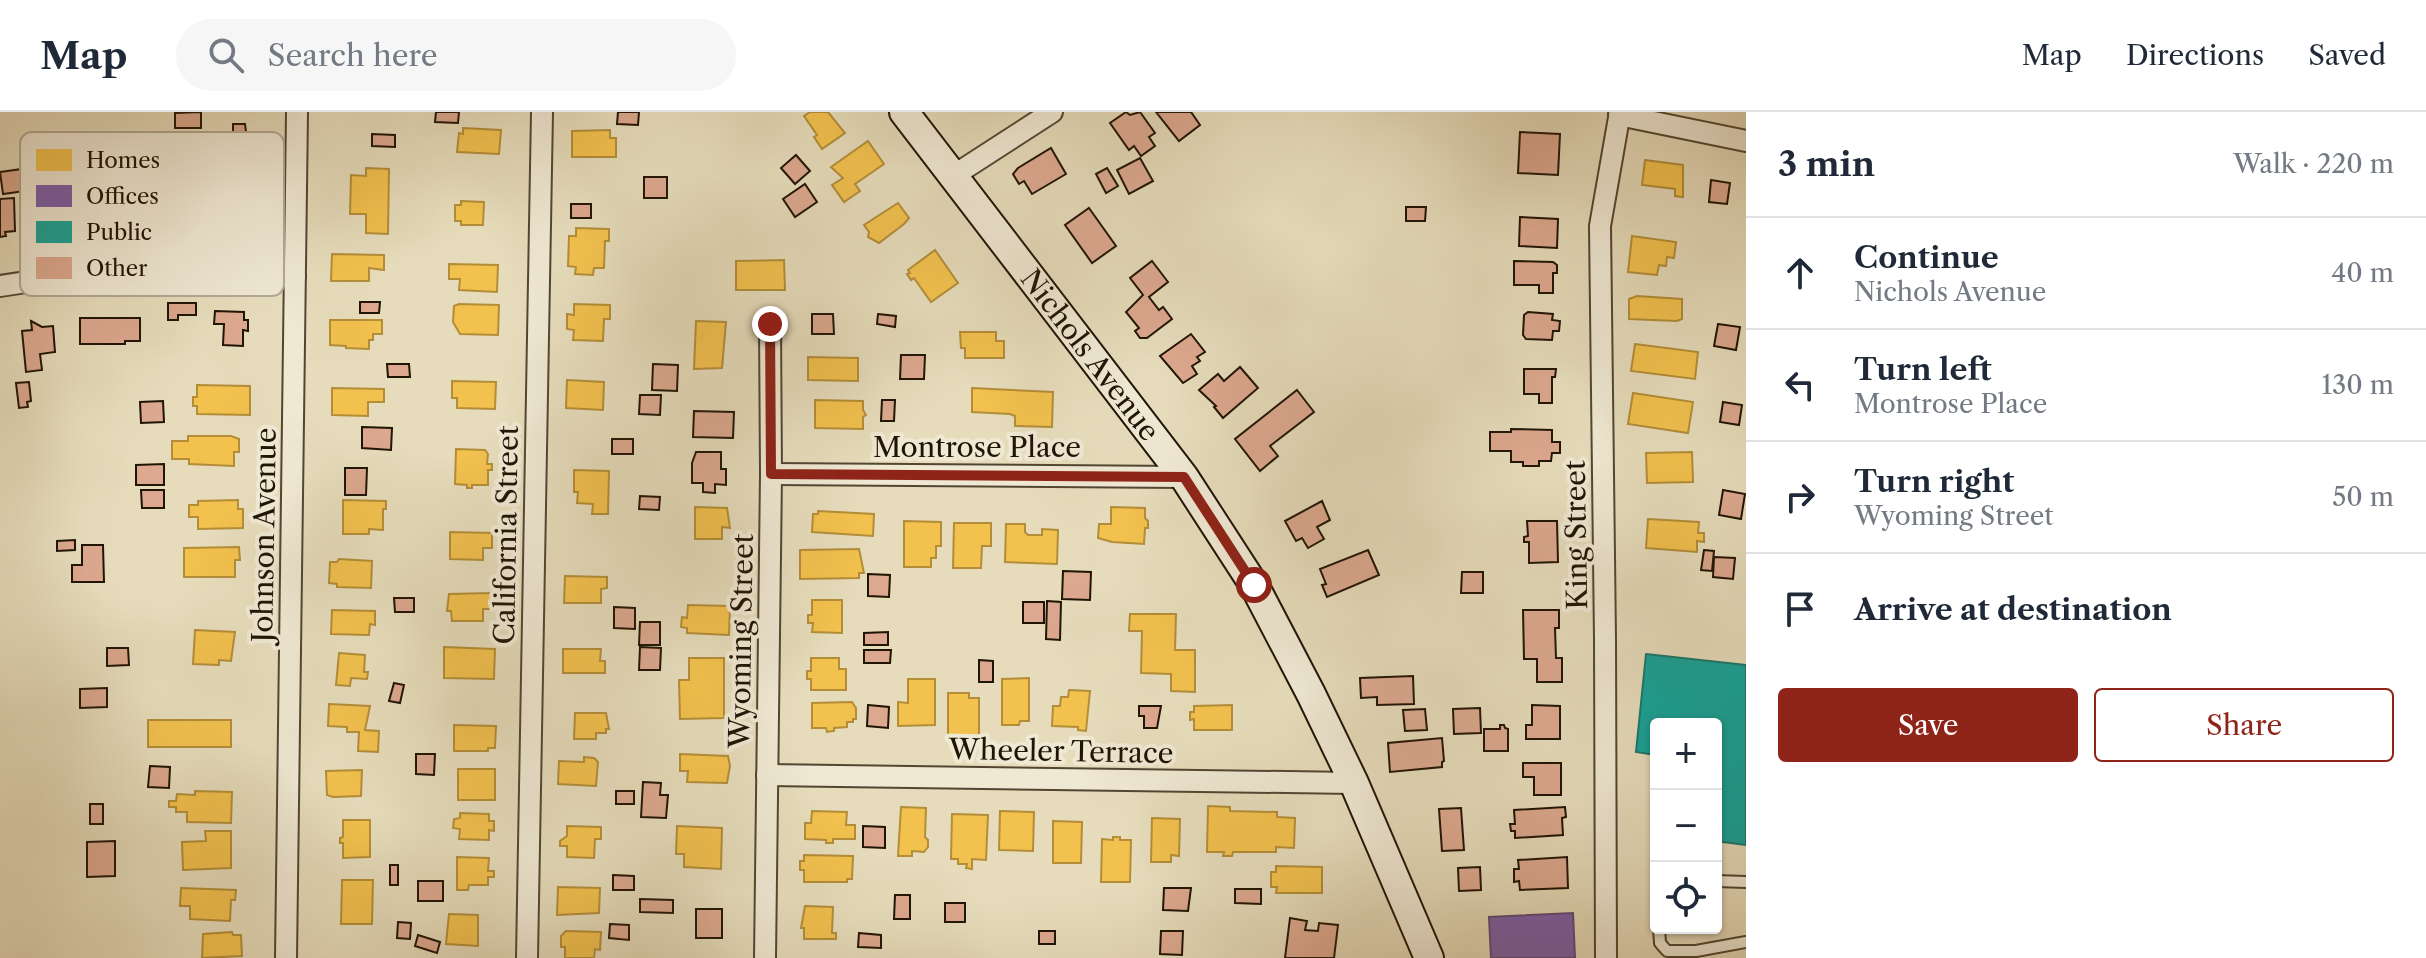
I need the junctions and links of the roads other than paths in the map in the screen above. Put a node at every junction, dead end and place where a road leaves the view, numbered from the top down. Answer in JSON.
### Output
{"nodes":[{"id":1,"x":297,"y":112,"type":"edge"},
{"id":2,"x":542,"y":112,"type":"edge"},
{"id":3,"x":904,"y":112,"type":"edge"},
{"id":4,"x":1052,"y":112,"type":"edge"},
{"id":5,"x":1619,"y":113,"type":"edge"},
{"id":6,"x":1746,"y":141,"type":"edge"},
{"id":7,"x":953,"y":176,"type":"junction"},
{"id":8,"x":284,"y":276,"type":"edge"},
{"id":9,"x":295,"y":276,"type":"junction"},
{"id":10,"x":20,"y":283,"type":"edge"},
{"id":11,"x":0,"y":286,"type":"edge"},
{"id":12,"x":770,"y":324,"type":"dead end"},
{"id":13,"x":771,"y":474,"type":"junction"},
{"id":14,"x":1184,"y":477,"type":"junction"},
{"id":15,"x":767,"y":775,"type":"junction"},
{"id":16,"x":1354,"y":783,"type":"junction"},
{"id":17,"x":1722,"y":881,"type":"edge"},
{"id":18,"x":1746,"y":882,"type":"edge"},
{"id":19,"x":1659,"y":934,"type":"edge"},
{"id":20,"x":1746,"y":942,"type":"edge"},
{"id":21,"x":1432,"y":956,"type":"edge"},
{"id":22,"x":286,"y":958,"type":"edge"},
{"id":23,"x":527,"y":958,"type":"edge"},
{"id":24,"x":765,"y":958,"type":"edge"},
{"id":25,"x":1606,"y":958,"type":"edge"}],
"edges":[{"from":1,"to":9,"type":"street","name":"Johnson Avenue"},
{"from":2,"to":23,"type":"street","name":"California Street"},
{"from":3,"to":7,"type":"main road","name":"Nichols Avenue"},
{"from":4,"to":7,"type":"street"},
{"from":5,"to":6,"type":"street"},
{"from":5,"to":25,"type":"street","name":"King Street"},
{"from":7,"to":14,"type":"main road","name":"Nichols Avenue"},
{"from":8,"to":9,"type":"street"},
{"from":9,"to":22,"type":"street","name":"Johnson Avenue"},
{"from":10,"to":11,"type":"street"},
{"from":12,"to":13,"type":"street","name":"Wyoming Street"},
{"from":13,"to":14,"type":"street","name":"Montrose Place"},
{"from":13,"to":15,"type":"street","name":"Wyoming Street"},
{"from":14,"to":16,"type":"main road","name":"Nichols Avenue"},
{"from":15,"to":16,"type":"street","name":"Wheeler Terrace"},
{"from":15,"to":24,"type":"street","name":"Wyoming Street"},
{"from":16,"to":21,"type":"main road","name":"Nichols Avenue"},
{"from":17,"to":18,"type":"lane"},
{"from":19,"to":20,"type":"lane"}]}
